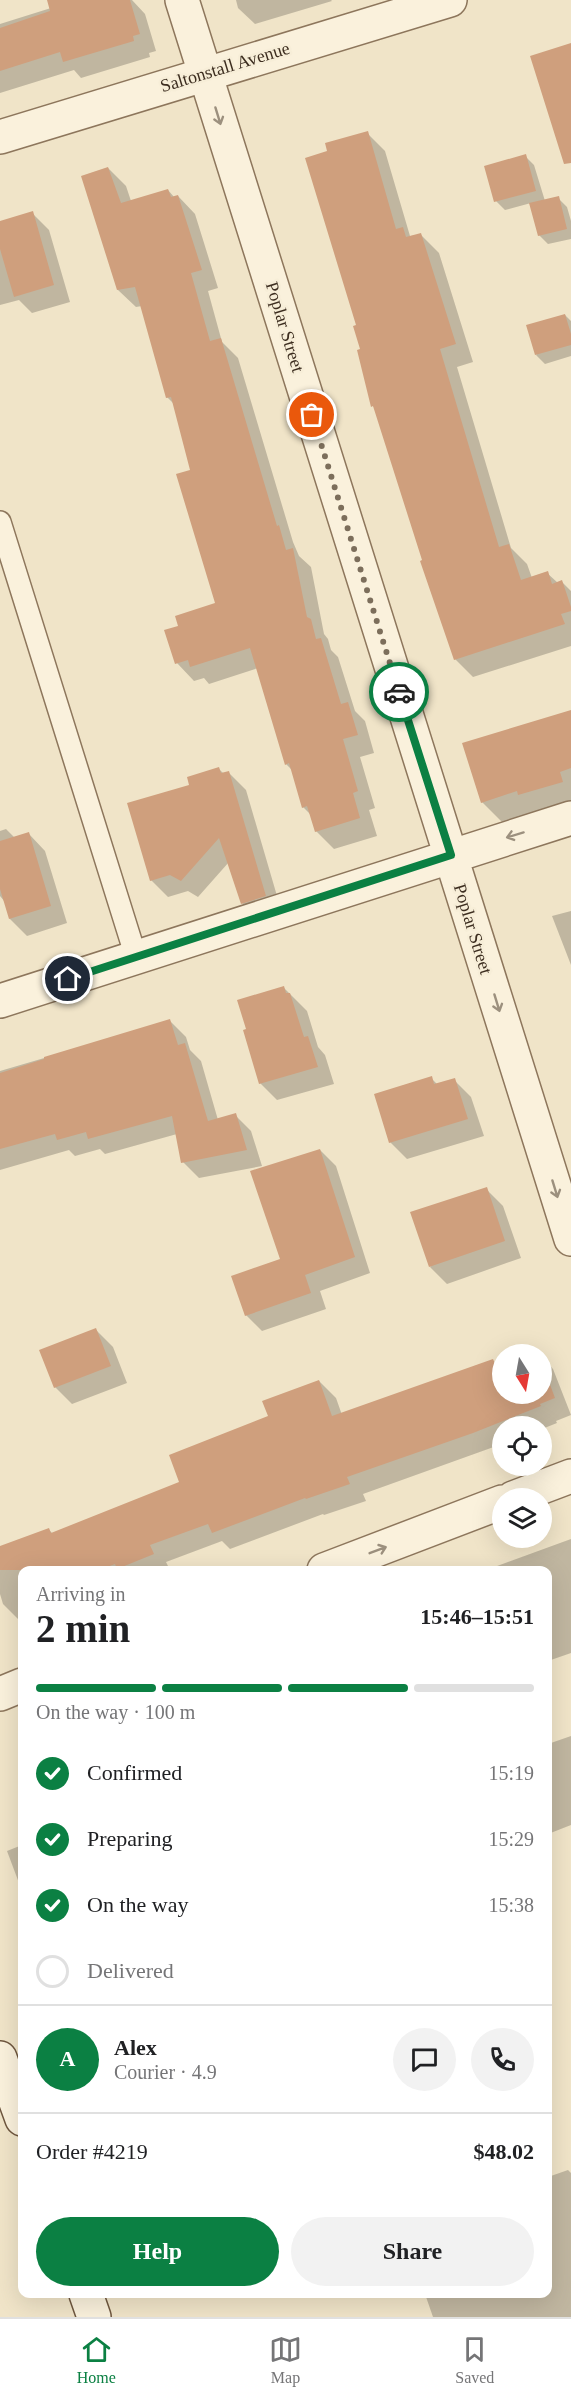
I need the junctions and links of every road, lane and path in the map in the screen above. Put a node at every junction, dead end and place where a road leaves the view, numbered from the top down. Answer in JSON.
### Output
{"nodes":[{"id":1,"x":182,"y":0,"type":"edge"},
{"id":2,"x":450,"y":0,"type":"edge"},
{"id":3,"x":205,"y":73,"type":"junction"},
{"id":4,"x":0,"y":137,"type":"edge"},
{"id":5,"x":0,"y":522,"type":"edge"},
{"id":6,"x":571,"y":818,"type":"edge"},
{"id":7,"x":451,"y":855,"type":"junction"},
{"id":8,"x":136,"y":957,"type":"junction"},
{"id":9,"x":0,"y":1001,"type":"edge"},
{"id":10,"x":571,"y":1239,"type":"edge"},
{"id":11,"x":571,"y":1476,"type":"edge"},
{"id":12,"x":539,"y":1488,"type":"edge"},
{"id":13,"x":492,"y":1506,"type":"edge"},
{"id":14,"x":334,"y":1566,"type":"edge"},
{"id":15,"x":18,"y":1687,"type":"edge"},
{"id":16,"x":0,"y":1694,"type":"edge"},
{"id":17,"x":0,"y":2058,"type":"edge"},
{"id":18,"x":18,"y":2108,"type":"edge"},
{"id":19,"x":87,"y":2298,"type":"edge"},
{"id":20,"x":94,"y":2317,"type":"edge"}],
"edges":[{"from":1,"to":3,"type":"street","name":"Poplar Street"},
{"from":2,"to":3,"type":"street","name":"Saltonstall Avenue"},
{"from":3,"to":4,"type":"street","name":"Saltonstall Avenue"},
{"from":3,"to":7,"type":"street","name":"Poplar Street","one_way":true},
{"from":5,"to":8,"type":"lane"},
{"from":6,"to":7,"type":"street","one_way":true},
{"from":7,"to":8,"type":"street"},
{"from":7,"to":10,"type":"street","name":"Poplar Street","one_way":true},
{"from":8,"to":9,"type":"street"},
{"from":11,"to":12,"type":"street"},
{"from":14,"to":13,"type":"street","one_way":true},
{"from":15,"to":16,"type":"street"},
{"from":17,"to":18,"type":"street"},
{"from":19,"to":20,"type":"street"}]}
